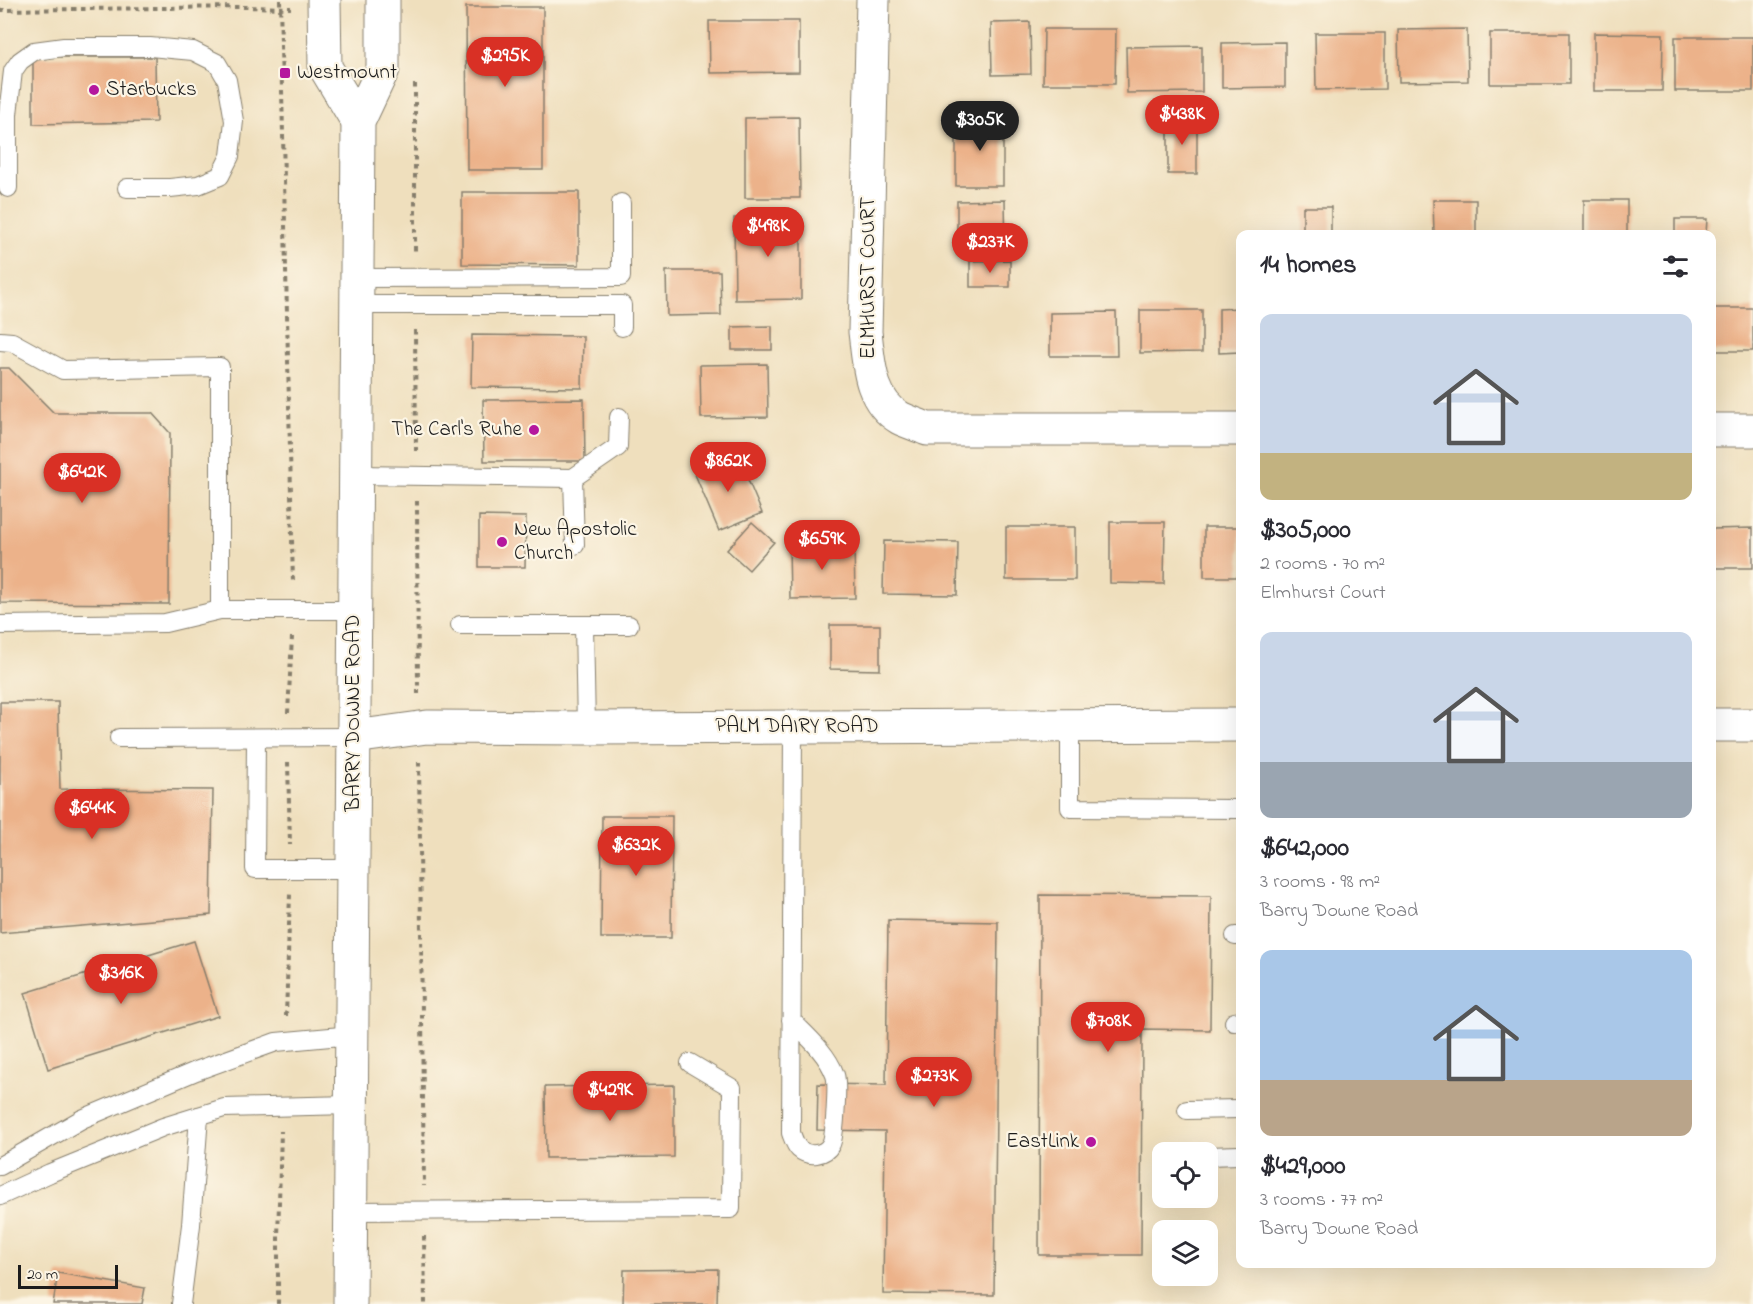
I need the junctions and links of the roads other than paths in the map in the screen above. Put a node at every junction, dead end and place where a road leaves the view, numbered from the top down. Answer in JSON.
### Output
{"nodes":[{"id":1,"x":383,"y":0,"type":"edge"},
{"id":2,"x":873,"y":0,"type":"edge"},
{"id":3,"x":324,"y":4,"type":"edge"},
{"id":4,"x":358,"y":122,"type":"junction"},
{"id":5,"x":8,"y":188,"type":"dead end"},
{"id":6,"x":126,"y":188,"type":"dead end"},
{"id":7,"x":621,"y":203,"type":"dead end"},
{"id":8,"x":357,"y":292,"type":"junction"},
{"id":9,"x":622,"y":327,"type":"dead end"},
{"id":10,"x":0,"y":341,"type":"edge"},
{"id":11,"x":619,"y":417,"type":"dead end"},
{"id":12,"x":1236,"y":429,"type":"edge"},
{"id":13,"x":1716,"y":430,"type":"edge"},
{"id":14,"x":1753,"y":430,"type":"edge"},
{"id":15,"x":356,"y":476,"type":"junction"},
{"id":16,"x":573,"y":478,"type":"junction"},
{"id":17,"x":575,"y":545,"type":"dead end"},
{"id":18,"x":220,"y":610,"type":"junction"},
{"id":19,"x":355,"y":610,"type":"junction"},
{"id":20,"x":0,"y":625,"type":"edge"},
{"id":21,"x":460,"y":625,"type":"dead end"},
{"id":22,"x":584,"y":625,"type":"junction"},
{"id":23,"x":629,"y":625,"type":"dead end"},
{"id":24,"x":1236,"y":725,"type":"edge"},
{"id":25,"x":1716,"y":725,"type":"edge"},
{"id":26,"x":1753,"y":725,"type":"edge"},
{"id":27,"x":1070,"y":726,"type":"junction"},
{"id":28,"x":586,"y":728,"type":"junction"},
{"id":29,"x":793,"y":728,"type":"junction"},
{"id":30,"x":354,"y":737,"type":"junction"},
{"id":31,"x":119,"y":738,"type":"dead end"},
{"id":32,"x":256,"y":738,"type":"junction"},
{"id":33,"x":1236,"y":808,"type":"edge"},
{"id":34,"x":353,"y":869,"type":"junction"},
{"id":35,"x":791,"y":1020,"type":"junction"},
{"id":36,"x":352,"y":1035,"type":"junction"},
{"id":37,"x":690,"y":1063,"type":"dead end"},
{"id":38,"x":351,"y":1105,"type":"junction"},
{"id":39,"x":1236,"y":1109,"type":"edge"},
{"id":40,"x":1187,"y":1110,"type":"dead end"},
{"id":41,"x":199,"y":1116,"type":"junction"},
{"id":42,"x":1236,"y":1155,"type":"edge"},
{"id":43,"x":1218,"y":1156,"type":"edge"},
{"id":44,"x":0,"y":1166,"type":"edge"},
{"id":45,"x":0,"y":1196,"type":"edge"},
{"id":46,"x":350,"y":1211,"type":"junction"},
{"id":47,"x":181,"y":1304,"type":"edge"},
{"id":48,"x":350,"y":1304,"type":"edge"}],
"edges":[{"from":1,"to":4,"type":"street","name":"BARRY DOWNE ROAD"},
{"from":2,"to":12,"type":"street","name":"ELMHURST COURT"},
{"from":3,"to":4,"type":"street"},
{"from":4,"to":8,"type":"street","name":"BARRY DOWNE ROAD"},
{"from":5,"to":6,"type":"lane"},
{"from":7,"to":8,"type":"lane"},
{"from":8,"to":9,"type":"lane"},
{"from":8,"to":15,"type":"street","name":"BARRY DOWNE ROAD"},
{"from":10,"to":18,"type":"lane"},
{"from":11,"to":16,"type":"lane"},
{"from":13,"to":14,"type":"street"},
{"from":15,"to":16,"type":"lane"},
{"from":15,"to":19,"type":"street","name":"BARRY DOWNE ROAD"},
{"from":16,"to":17,"type":"lane"},
{"from":18,"to":19,"type":"lane"},
{"from":18,"to":20,"type":"lane"},
{"from":19,"to":30,"type":"street","name":"BARRY DOWNE ROAD"},
{"from":21,"to":22,"type":"lane"},
{"from":22,"to":23,"type":"lane"},
{"from":22,"to":28,"type":"lane"},
{"from":24,"to":27,"type":"street","name":"PALM DAIRY ROAD"},
{"from":25,"to":26,"type":"street"},
{"from":27,"to":29,"type":"street","name":"PALM DAIRY ROAD"},
{"from":27,"to":33,"type":"lane"},
{"from":28,"to":29,"type":"street","name":"PALM DAIRY ROAD"},
{"from":28,"to":30,"type":"street","name":"PALM DAIRY ROAD"},
{"from":29,"to":35,"type":"lane"},
{"from":30,"to":32,"type":"lane"},
{"from":30,"to":34,"type":"street","name":"BARRY DOWNE ROAD"},
{"from":31,"to":32,"type":"lane"},
{"from":32,"to":34,"type":"lane"},
{"from":34,"to":36,"type":"street","name":"BARRY DOWNE ROAD"},
{"from":35,"to":35,"type":"lane"},
{"from":36,"to":38,"type":"street","name":"BARRY DOWNE ROAD"},
{"from":36,"to":44,"type":"lane"},
{"from":37,"to":46,"type":"lane"},
{"from":38,"to":41,"type":"lane"},
{"from":38,"to":46,"type":"street","name":"BARRY DOWNE ROAD"},
{"from":39,"to":40,"type":"lane"},
{"from":41,"to":45,"type":"lane"},
{"from":41,"to":47,"type":"lane"},
{"from":42,"to":43,"type":"lane"},
{"from":46,"to":48,"type":"street","name":"BARRY DOWNE ROAD"}]}
